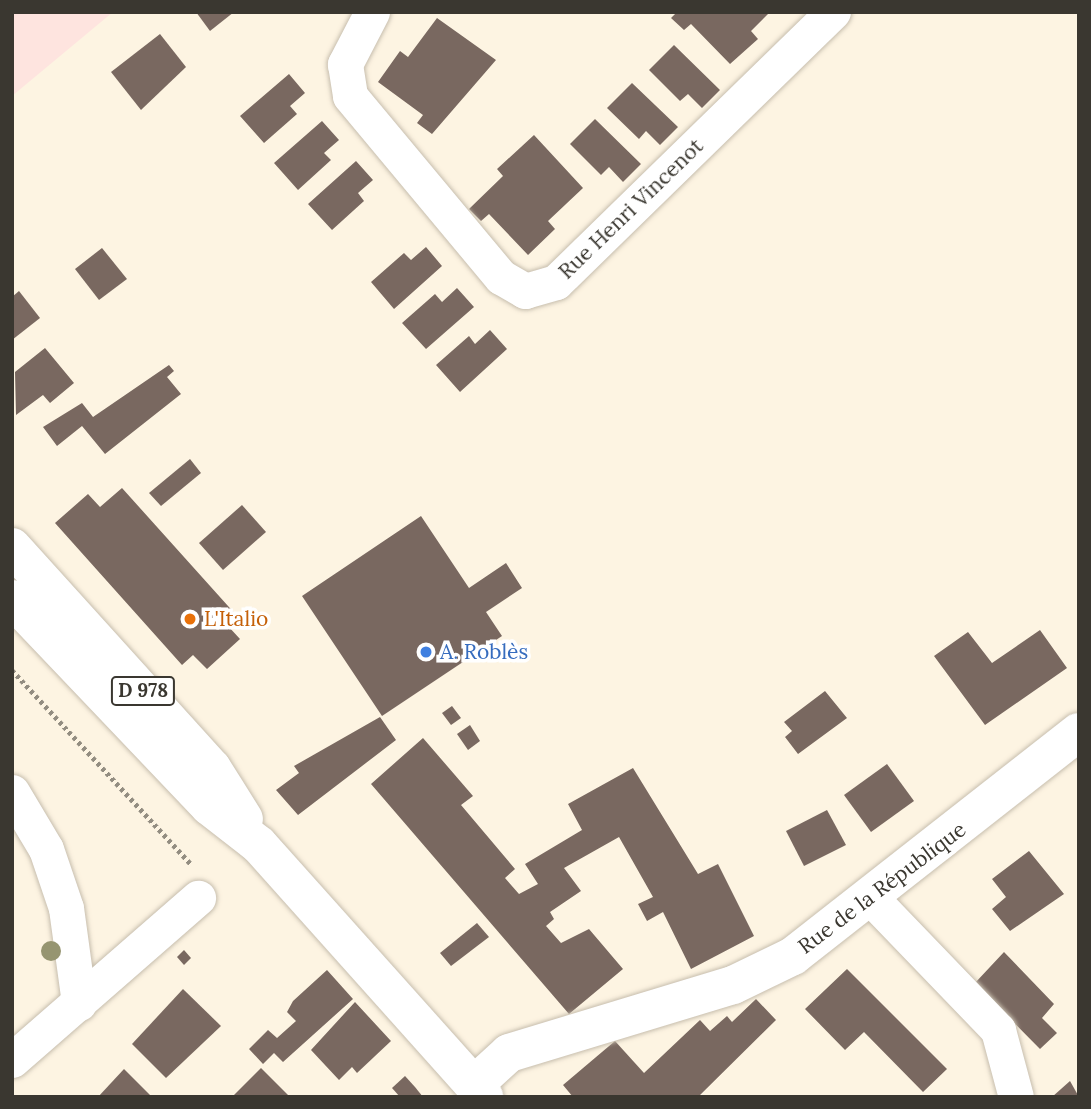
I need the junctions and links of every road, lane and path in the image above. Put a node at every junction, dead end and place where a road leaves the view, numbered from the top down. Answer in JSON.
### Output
{"nodes":[{"id":1,"x":373,"y":12,"type":"edge"},
{"id":2,"x":833,"y":12,"type":"edge"},
{"id":3,"x":12,"y":547,"type":"edge"},
{"id":4,"x":12,"y":598,"type":"edge"},
{"id":5,"x":12,"y":670,"type":"edge"},
{"id":6,"x":1079,"y":732,"type":"edge"},
{"id":7,"x":12,"y":792,"type":"edge"},
{"id":8,"x":259,"y":845,"type":"junction"},
{"id":9,"x":198,"y":898,"type":"joint"},
{"id":10,"x":872,"y":899,"type":"junction"},
{"id":11,"x":79,"y":1003,"type":"junction"},
{"id":12,"x":12,"y":1060,"type":"edge"},
{"id":13,"x":479,"y":1091,"type":"edge"},
{"id":14,"x":1016,"y":1097,"type":"edge"}],
"edges":[{"from":1,"to":2,"type":"street","name":"Rue Henri Vincenot"},
{"from":3,"to":8,"type":"main road","number":"D 978"},
{"from":4,"to":8,"type":"main road","number":"D 978"},
{"from":5,"to":9,"type":"path"},
{"from":6,"to":10,"type":"main road","name":"Rue de la République"},
{"from":7,"to":11,"type":"street"},
{"from":8,"to":13,"type":"main road","number":"D 978"},
{"from":9,"to":11,"type":"street"},
{"from":10,"to":13,"type":"main road","name":"Rue de la République"},
{"from":10,"to":14,"type":"street"},
{"from":11,"to":12,"type":"street"}]}
